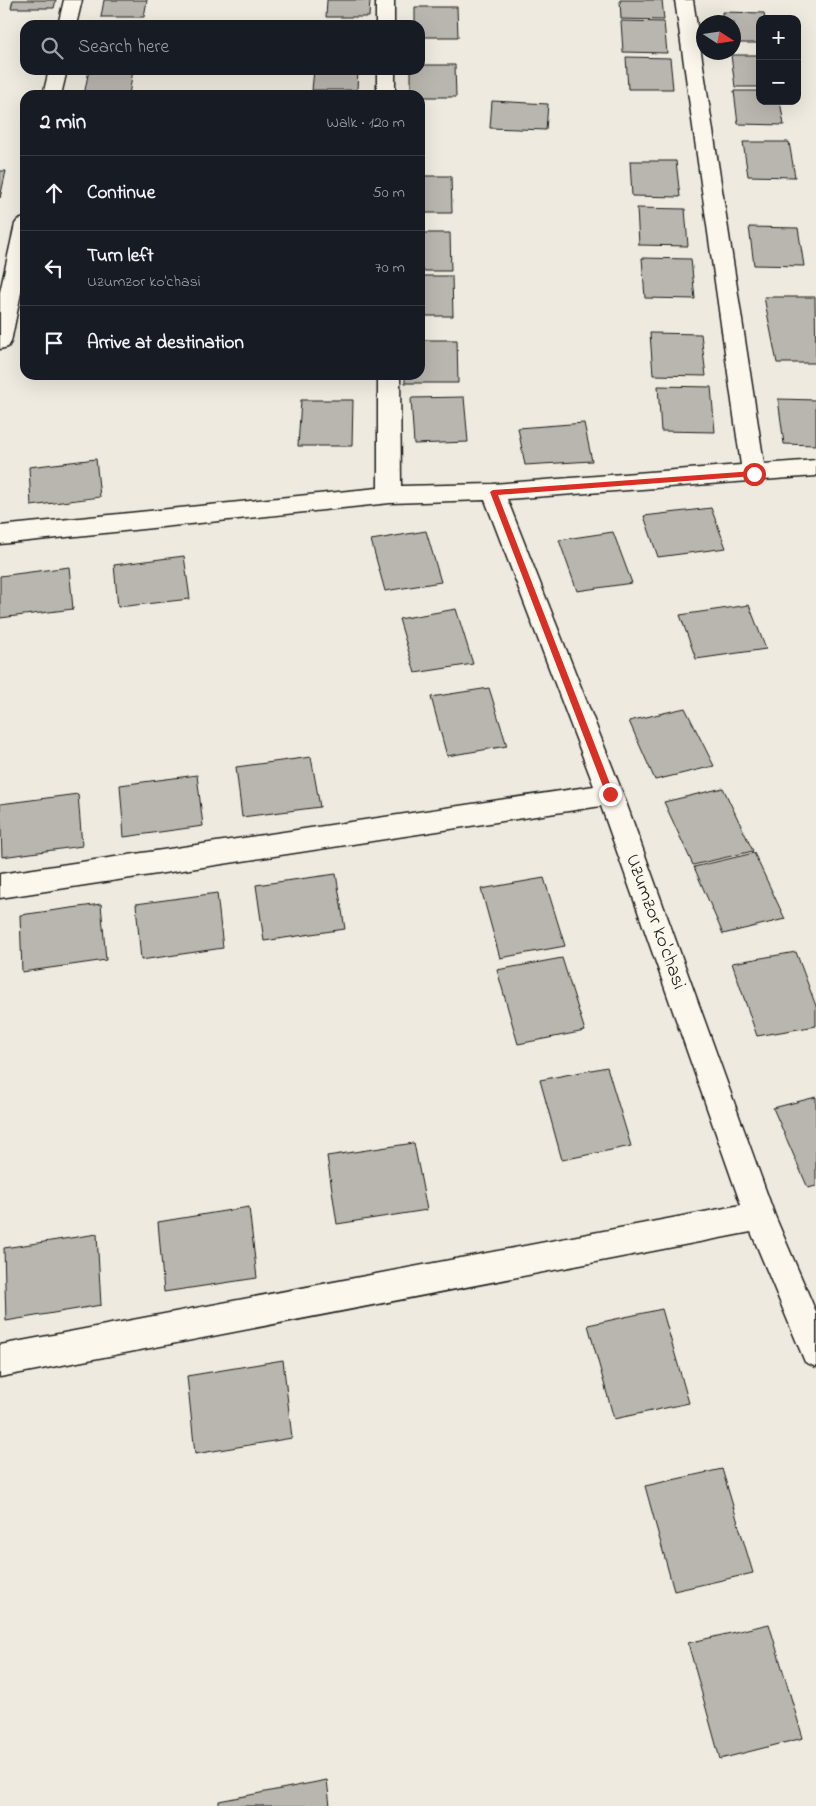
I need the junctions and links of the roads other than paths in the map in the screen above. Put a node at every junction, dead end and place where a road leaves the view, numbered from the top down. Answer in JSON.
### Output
{"nodes":[{"id":1,"x":73,"y":0,"type":"edge"},
{"id":2,"x":385,"y":0,"type":"edge"},
{"id":3,"x":684,"y":0,"type":"edge"},
{"id":4,"x":68,"y":20,"type":"edge"},
{"id":5,"x":385,"y":20,"type":"edge"},
{"id":6,"x":57,"y":75,"type":"edge"},
{"id":7,"x":386,"y":75,"type":"edge"},
{"id":8,"x":53,"y":90,"type":"edge"},
{"id":9,"x":386,"y":90,"type":"edge"},
{"id":10,"x":20,"y":248,"type":"edge"},
{"id":11,"x":0,"y":342,"type":"edge"},
{"id":12,"x":389,"y":380,"type":"edge"},
{"id":13,"x":816,"y":468,"type":"edge"},
{"id":14,"x":754,"y":474,"type":"junction"},
{"id":15,"x":493,"y":492,"type":"junction"},
{"id":16,"x":390,"y":495,"type":"junction"},
{"id":17,"x":0,"y":535,"type":"edge"},
{"id":18,"x":610,"y":794,"type":"junction"},
{"id":19,"x":0,"y":886,"type":"edge"},
{"id":20,"x":760,"y":1216,"type":"junction"},
{"id":21,"x":816,"y":1351,"type":"edge"},
{"id":22,"x":0,"y":1361,"type":"edge"}],
"edges":[{"from":1,"to":4,"type":"street"},
{"from":2,"to":5,"type":"street"},
{"from":3,"to":14,"type":"street"},
{"from":6,"to":8,"type":"street"},
{"from":7,"to":9,"type":"street"},
{"from":10,"to":11,"type":"street"},
{"from":12,"to":16,"type":"street"},
{"from":13,"to":14,"type":"street"},
{"from":14,"to":15,"type":"street"},
{"from":15,"to":16,"type":"street"},
{"from":15,"to":18,"type":"street","name":"Uzumzor ko'chasi"},
{"from":16,"to":17,"type":"street"},
{"from":18,"to":19,"type":"street"},
{"from":18,"to":20,"type":"street","name":"Uzumzor ko'chasi"},
{"from":20,"to":21,"type":"street","name":"Uzumzor ko'chasi"},
{"from":20,"to":22,"type":"street"}]}
